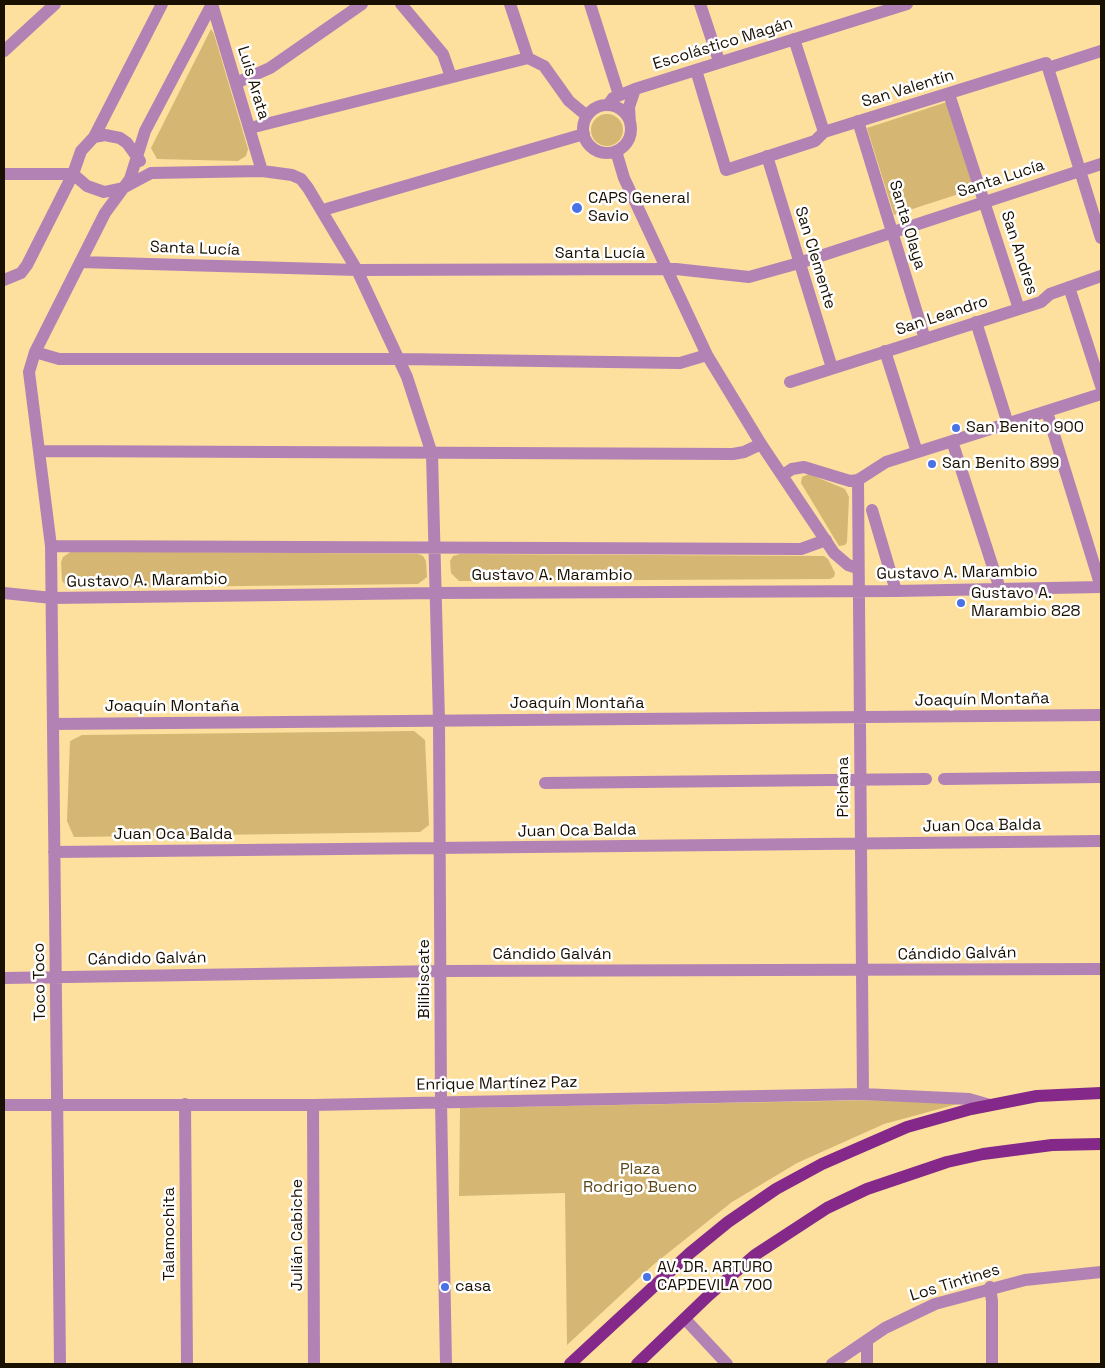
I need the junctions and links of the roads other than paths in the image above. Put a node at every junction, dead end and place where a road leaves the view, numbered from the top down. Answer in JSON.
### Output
{"nodes":[{"id":1,"x":55,"y":4,"type":"edge"},
{"id":2,"x":162,"y":4,"type":"edge"},
{"id":3,"x":212,"y":4,"type":"edge"},
{"id":4,"x":362,"y":4,"type":"edge"},
{"id":5,"x":401,"y":4,"type":"edge"},
{"id":6,"x":510,"y":4,"type":"edge"},
{"id":7,"x":590,"y":4,"type":"edge"},
{"id":8,"x":700,"y":4,"type":"edge"},
{"id":9,"x":907,"y":4,"type":"edge"},
{"id":10,"x":872,"y":9,"type":"edge"},
{"id":11,"x":794,"y":39,"type":"junction"},
{"id":12,"x":4,"y":51,"type":"edge"},
{"id":13,"x":1101,"y":51,"type":"edge"},
{"id":14,"x":528,"y":58,"type":"junction"},
{"id":15,"x":719,"y":61,"type":"junction"},
{"id":16,"x":1048,"y":68,"type":"junction"},
{"id":17,"x":696,"y":70,"type":"junction"},
{"id":18,"x":451,"y":77,"type":"junction"},
{"id":19,"x":236,"y":83,"type":"junction"},
{"id":20,"x":635,"y":89,"type":"junction"},
{"id":21,"x":949,"y":94,"type":"junction"},
{"id":22,"x":619,"y":95,"type":"junction"},
{"id":23,"x":608,"y":105,"type":"junction"},
{"id":24,"x":587,"y":116,"type":"junction"},
{"id":25,"x":858,"y":121,"type":"junction"},
{"id":26,"x":630,"y":123,"type":"junction"},
{"id":27,"x":250,"y":128,"type":"junction"},
{"id":28,"x":824,"y":132,"type":"junction"},
{"id":29,"x":584,"y":134,"type":"junction"},
{"id":30,"x":94,"y":137,"type":"junction"},
{"id":31,"x":616,"y":151,"type":"junction"},
{"id":32,"x":767,"y":156,"type":"junction"},
{"id":33,"x":138,"y":158,"type":"junction"},
{"id":34,"x":1101,"y":164,"type":"edge"},
{"id":35,"x":1079,"y":170,"type":"junction"},
{"id":36,"x":262,"y":171,"type":"junction"},
{"id":37,"x":151,"y":173,"type":"junction"},
{"id":38,"x":4,"y":174,"type":"edge"},
{"id":39,"x":73,"y":174,"type":"junction"},
{"id":40,"x":123,"y":188,"type":"junction"},
{"id":41,"x":985,"y":202,"type":"junction"},
{"id":42,"x":323,"y":210,"type":"junction"},
{"id":43,"x":892,"y":232,"type":"junction"},
{"id":44,"x":1101,"y":238,"type":"edge"},
{"id":45,"x":80,"y":262,"type":"junction"},
{"id":46,"x":799,"y":263,"type":"junction"},
{"id":47,"x":357,"y":270,"type":"junction"},
{"id":48,"x":666,"y":270,"type":"junction"},
{"id":49,"x":1101,"y":276,"type":"edge"},
{"id":50,"x":4,"y":280,"type":"edge"},
{"id":51,"x":1069,"y":287,"type":"junction"},
{"id":52,"x":1019,"y":309,"type":"junction"},
{"id":53,"x":976,"y":322,"type":"junction"},
{"id":54,"x":925,"y":339,"type":"junction"},
{"id":55,"x":885,"y":351,"type":"junction"},
{"id":56,"x":35,"y":352,"type":"junction"},
{"id":57,"x":707,"y":355,"type":"junction"},
{"id":58,"x":400,"y":359,"type":"junction"},
{"id":59,"x":832,"y":368,"type":"junction"},
{"id":60,"x":790,"y":382,"type":"dead end"},
{"id":61,"x":1101,"y":386,"type":"edge"},
{"id":62,"x":1101,"y":394,"type":"edge"},
{"id":63,"x":1047,"y":412,"type":"junction"},
{"id":64,"x":1008,"y":424,"type":"junction"},
{"id":65,"x":952,"y":441,"type":"junction"},
{"id":66,"x":762,"y":444,"type":"junction"},
{"id":67,"x":40,"y":451,"type":"junction"},
{"id":68,"x":917,"y":452,"type":"junction"},
{"id":69,"x":432,"y":454,"type":"junction"},
{"id":70,"x":783,"y":475,"type":"junction"},
{"id":71,"x":858,"y":480,"type":"junction"},
{"id":72,"x":872,"y":510,"type":"dead end"},
{"id":73,"x":826,"y":540,"type":"junction"},
{"id":74,"x":51,"y":546,"type":"junction"},
{"id":75,"x":435,"y":546,"type":"junction"},
{"id":76,"x":857,"y":568,"type":"junction"},
{"id":77,"x":1101,"y":587,"type":"edge"},
{"id":78,"x":1000,"y":589,"type":"junction"},
{"id":79,"x":857,"y":590,"type":"junction"},
{"id":80,"x":896,"y":591,"type":"junction"},
{"id":81,"x":4,"y":593,"type":"edge"},
{"id":82,"x":435,"y":593,"type":"junction"},
{"id":83,"x":52,"y":598,"type":"junction"},
{"id":84,"x":1101,"y":715,"type":"edge"},
{"id":85,"x":859,"y":718,"type":"junction"},
{"id":86,"x":440,"y":721,"type":"junction"},
{"id":87,"x":53,"y":724,"type":"junction"},
{"id":88,"x":1101,"y":778,"type":"edge"},
{"id":89,"x":944,"y":779,"type":"dead end"},
{"id":90,"x":926,"y":780,"type":"dead end"},
{"id":91,"x":860,"y":782,"type":"junction"},
{"id":92,"x":545,"y":783,"type":"dead end"},
{"id":93,"x":1101,"y":841,"type":"edge"},
{"id":94,"x":860,"y":844,"type":"junction"},
{"id":95,"x":441,"y":849,"type":"junction"},
{"id":96,"x":54,"y":852,"type":"junction"},
{"id":97,"x":1101,"y":969,"type":"edge"},
{"id":98,"x":442,"y":971,"type":"junction"},
{"id":99,"x":862,"y":971,"type":"junction"},
{"id":100,"x":56,"y":977,"type":"junction"},
{"id":101,"x":4,"y":978,"type":"edge"},
{"id":102,"x":1101,"y":1093,"type":"edge"},
{"id":103,"x":862,"y":1094,"type":"junction"},
{"id":104,"x":441,"y":1102,"type":"junction"},
{"id":105,"x":58,"y":1104,"type":"junction"},
{"id":106,"x":185,"y":1104,"type":"junction"},
{"id":107,"x":4,"y":1105,"type":"edge"},
{"id":108,"x":314,"y":1105,"type":"junction"},
{"id":109,"x":990,"y":1105,"type":"junction"},
{"id":110,"x":1101,"y":1144,"type":"edge"},
{"id":111,"x":1101,"y":1272,"type":"edge"},
{"id":112,"x":990,"y":1287,"type":"junction"},
{"id":113,"x":685,"y":1319,"type":"junction"},
{"id":114,"x":867,"y":1340,"type":"junction"},
{"id":115,"x":60,"y":1364,"type":"edge"},
{"id":116,"x":187,"y":1364,"type":"edge"},
{"id":117,"x":314,"y":1364,"type":"edge"},
{"id":118,"x":446,"y":1364,"type":"edge"},
{"id":119,"x":570,"y":1364,"type":"edge"},
{"id":120,"x":637,"y":1364,"type":"edge"},
{"id":121,"x":727,"y":1364,"type":"edge"},
{"id":122,"x":832,"y":1364,"type":"edge"},
{"id":123,"x":867,"y":1364,"type":"edge"},
{"id":124,"x":992,"y":1364,"type":"edge"}],
"edges":[{"from":1,"to":12,"type":"street"},
{"from":2,"to":30,"type":"street"},
{"from":3,"to":19,"type":"street","name":"Luis Arata"},
{"from":3,"to":33,"type":"street"},
{"from":4,"to":19,"type":"street"},
{"from":5,"to":18,"type":"street"},
{"from":6,"to":14,"type":"street"},
{"from":7,"to":22,"type":"street"},
{"from":8,"to":15,"type":"street"},
{"from":9,"to":10,"type":"street","name":"Escolástico Magán"},
{"from":10,"to":11,"type":"street","name":"Escolástico Magán"},
{"from":11,"to":15,"type":"street","name":"Escolástico Magán"},
{"from":11,"to":28,"type":"street"},
{"from":13,"to":16,"type":"street","name":"San Valentín"},
{"from":14,"to":18,"type":"street"},
{"from":14,"to":24,"type":"street"},
{"from":15,"to":17,"type":"street","name":"Escolástico Magán"},
{"from":16,"to":21,"type":"street","name":"San Valentín"},
{"from":16,"to":35,"type":"street"},
{"from":17,"to":20,"type":"street","name":"Escolástico Magán"},
{"from":17,"to":32,"type":"street","name":"San Valentín"},
{"from":18,"to":27,"type":"street"},
{"from":19,"to":27,"type":"street","name":"Luis Arata"},
{"from":20,"to":22,"type":"street","name":"Escolástico Magán"},
{"from":20,"to":26,"type":"street"},
{"from":21,"to":25,"type":"street","name":"San Valentín"},
{"from":21,"to":41,"type":"street","name":"San Andres"},
{"from":22,"to":23,"type":"street","name":"Escolástico Magán"},
{"from":23,"to":24,"type":"street","name":"Escolástico Magán"},
{"from":23,"to":26,"type":"street"},
{"from":24,"to":29,"type":"street"},
{"from":25,"to":28,"type":"street","name":"San Valentín"},
{"from":25,"to":43,"type":"street","name":"Santa Olaya"},
{"from":26,"to":31,"type":"street"},
{"from":27,"to":36,"type":"street","name":"Luis Arata"},
{"from":28,"to":32,"type":"street","name":"San Valentín"},
{"from":29,"to":31,"type":"street"},
{"from":29,"to":42,"type":"street"},
{"from":30,"to":33,"type":"street"},
{"from":30,"to":39,"type":"street"},
{"from":31,"to":48,"type":"street"},
{"from":32,"to":46,"type":"street","name":"San Clemente"},
{"from":33,"to":37,"type":"street"},
{"from":33,"to":40,"type":"street"},
{"from":34,"to":35,"type":"street","name":"Santa Lucía"},
{"from":35,"to":41,"type":"street","name":"Santa Lucía"},
{"from":35,"to":44,"type":"street"},
{"from":36,"to":37,"type":"street","name":"Bilibiscate"},
{"from":36,"to":42,"type":"street","name":"Bilibiscate"},
{"from":37,"to":40,"type":"street"},
{"from":38,"to":39,"type":"street"},
{"from":39,"to":40,"type":"street"},
{"from":39,"to":50,"type":"street"},
{"from":40,"to":45,"type":"street","name":"Toco Toco"},
{"from":41,"to":43,"type":"street","name":"Santa Lucía"},
{"from":41,"to":52,"type":"street","name":"San Andres"},
{"from":42,"to":47,"type":"street","name":"Bilibiscate"},
{"from":43,"to":46,"type":"street","name":"Santa Lucía"},
{"from":43,"to":54,"type":"street","name":"Santa Olaya"},
{"from":45,"to":47,"type":"street","name":"Santa Lucía"},
{"from":45,"to":56,"type":"street","name":"Toco Toco"},
{"from":46,"to":48,"type":"street","name":"Santa Lucía"},
{"from":46,"to":59,"type":"street","name":"San Clemente"},
{"from":47,"to":48,"type":"street","name":"Santa Lucía"},
{"from":47,"to":58,"type":"street","name":"Bilibiscate"},
{"from":48,"to":57,"type":"street"},
{"from":49,"to":51,"type":"street","name":"San Leandro"},
{"from":51,"to":52,"type":"street","name":"San Leandro"},
{"from":51,"to":61,"type":"street"},
{"from":52,"to":53,"type":"street","name":"San Leandro"},
{"from":53,"to":54,"type":"street","name":"San Leandro"},
{"from":53,"to":64,"type":"street"},
{"from":54,"to":55,"type":"street","name":"San Leandro"},
{"from":55,"to":59,"type":"street","name":"San Leandro"},
{"from":55,"to":68,"type":"street"},
{"from":56,"to":58,"type":"street"},
{"from":56,"to":67,"type":"street","name":"Toco Toco"},
{"from":57,"to":58,"type":"street"},
{"from":57,"to":66,"type":"street"},
{"from":58,"to":69,"type":"street","name":"Bilibiscate"},
{"from":59,"to":60,"type":"street","name":"San Leandro"},
{"from":62,"to":63,"type":"street"},
{"from":63,"to":64,"type":"street"},
{"from":63,"to":77,"type":"street"},
{"from":64,"to":65,"type":"street"},
{"from":65,"to":68,"type":"street"},
{"from":65,"to":78,"type":"street"},
{"from":66,"to":69,"type":"street"},
{"from":66,"to":70,"type":"street"},
{"from":67,"to":69,"type":"street"},
{"from":67,"to":74,"type":"street","name":"Toco Toco"},
{"from":68,"to":71,"type":"street"},
{"from":69,"to":75,"type":"street","name":"Bilibiscate"},
{"from":70,"to":71,"type":"street"},
{"from":70,"to":73,"type":"street"},
{"from":71,"to":76,"type":"street","name":"Pichana"},
{"from":72,"to":80,"type":"street"},
{"from":73,"to":75,"type":"street"},
{"from":73,"to":76,"type":"street"},
{"from":74,"to":75,"type":"street"},
{"from":74,"to":83,"type":"street","name":"Toco Toco"},
{"from":75,"to":82,"type":"street","name":"Bilibiscate"},
{"from":76,"to":79,"type":"street","name":"Pichana"},
{"from":77,"to":78,"type":"street","name":"Gustavo A. Marambio"},
{"from":78,"to":80,"type":"street","name":"Gustavo A. Marambio"},
{"from":79,"to":80,"type":"street","name":"Gustavo A. Marambio"},
{"from":79,"to":82,"type":"street","name":"Gustavo A. Marambio"},
{"from":79,"to":85,"type":"street","name":"Pichana"},
{"from":81,"to":83,"type":"street","name":"Gustavo A. Marambio"},
{"from":82,"to":83,"type":"street","name":"Gustavo A. Marambio"},
{"from":82,"to":86,"type":"street","name":"Bilibiscate"},
{"from":83,"to":87,"type":"street","name":"Toco Toco"},
{"from":84,"to":85,"type":"street","name":"Joaquín Montaña"},
{"from":85,"to":86,"type":"street","name":"Joaquín Montaña"},
{"from":85,"to":91,"type":"street","name":"Pichana"},
{"from":86,"to":87,"type":"street","name":"Joaquín Montaña"},
{"from":86,"to":95,"type":"street","name":"Bilibiscate"},
{"from":87,"to":96,"type":"street","name":"Toco Toco"},
{"from":88,"to":89,"type":"street"},
{"from":90,"to":91,"type":"street"},
{"from":91,"to":92,"type":"street"},
{"from":91,"to":94,"type":"street","name":"Pichana"},
{"from":93,"to":94,"type":"street","name":"Juan Oca Balda"},
{"from":94,"to":95,"type":"street","name":"Juan Oca Balda"},
{"from":94,"to":99,"type":"street","name":"Pichana"},
{"from":95,"to":96,"type":"street","name":"Juan Oca Balda"},
{"from":95,"to":98,"type":"street","name":"Bilibiscate"},
{"from":96,"to":100,"type":"street","name":"Toco Toco"},
{"from":97,"to":99,"type":"street","name":"Cándido Galván"},
{"from":98,"to":99,"type":"street","name":"Cándido Galván"},
{"from":98,"to":100,"type":"street","name":"Cándido Galván"},
{"from":98,"to":104,"type":"street","name":"Bilibiscate"},
{"from":99,"to":103,"type":"street","name":"Pichana"},
{"from":100,"to":101,"type":"street","name":"Cándido Galván"},
{"from":100,"to":105,"type":"street","name":"Toco Toco"},
{"from":102,"to":109,"type":"main road"},
{"from":103,"to":104,"type":"street","name":"Enrique Martínez Paz"},
{"from":103,"to":109,"type":"street","name":"Enrique Martínez Paz"},
{"from":104,"to":108,"type":"street","name":"Enrique Martínez Paz"},
{"from":104,"to":118,"type":"street","name":"Bilibiscate"},
{"from":105,"to":106,"type":"street","name":"Enrique Martínez Paz"},
{"from":105,"to":107,"type":"street","name":"Enrique Martínez Paz"},
{"from":105,"to":115,"type":"street","name":"Toco Toco"},
{"from":106,"to":108,"type":"street","name":"Enrique Martínez Paz"},
{"from":106,"to":116,"type":"street","name":"Talamochita"},
{"from":108,"to":117,"type":"street","name":"Julián Cabiche"},
{"from":109,"to":119,"type":"main road"},
{"from":110,"to":113,"type":"main road"},
{"from":111,"to":112,"type":"street","name":"Los Tintines"},
{"from":112,"to":114,"type":"street","name":"Los Tintines"},
{"from":112,"to":124,"type":"street"},
{"from":113,"to":120,"type":"main road"},
{"from":113,"to":121,"type":"street"},
{"from":114,"to":122,"type":"street","name":"Los Tintines"},
{"from":114,"to":123,"type":"street"}]}
